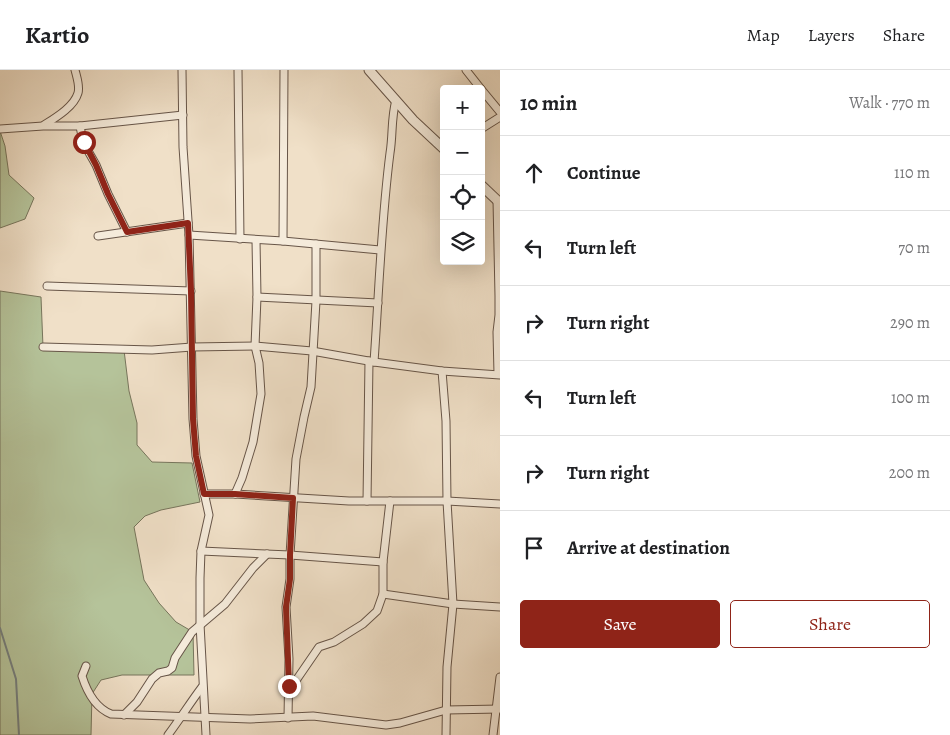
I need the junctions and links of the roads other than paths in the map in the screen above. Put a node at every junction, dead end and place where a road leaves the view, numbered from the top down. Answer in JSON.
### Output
{"nodes":[{"id":1,"x":75,"y":70,"type":"edge"},
{"id":2,"x":182,"y":70,"type":"edge"},
{"id":3,"x":238,"y":70,"type":"edge"},
{"id":4,"x":284,"y":70,"type":"edge"},
{"id":5,"x":466,"y":70,"type":"edge"},
{"id":6,"x":373,"y":71,"type":"edge"},
{"id":7,"x":478,"y":85,"type":"edge"},
{"id":8,"x":485,"y":94,"type":"edge"},
{"id":9,"x":396,"y":100,"type":"junction"},
{"id":10,"x":500,"y":112,"type":"edge"},
{"id":11,"x":183,"y":115,"type":"junction"},
{"id":12,"x":500,"y":117,"type":"edge"},
{"id":13,"x":43,"y":126,"type":"junction"},
{"id":14,"x":80,"y":126,"type":"junction"},
{"id":15,"x":485,"y":126,"type":"edge"},
{"id":16,"x":0,"y":129,"type":"edge"},
{"id":17,"x":440,"y":145,"type":"edge"},
{"id":18,"x":485,"y":189,"type":"edge"},
{"id":19,"x":498,"y":202,"type":"edge"},
{"id":20,"x":188,"y":223,"type":"junction"},
{"id":21,"x":127,"y":232,"type":"junction"},
{"id":22,"x":189,"y":235,"type":"junction"},
{"id":23,"x":98,"y":236,"type":"dead end"},
{"id":24,"x":240,"y":239,"type":"junction"},
{"id":25,"x":256,"y":240,"type":"junction"},
{"id":26,"x":283,"y":241,"type":"junction"},
{"id":27,"x":316,"y":244,"type":"junction"},
{"id":28,"x":380,"y":250,"type":"junction"},
{"id":29,"x":47,"y":286,"type":"dead end"},
{"id":30,"x":191,"y":291,"type":"junction"},
{"id":31,"x":257,"y":297,"type":"junction"},
{"id":32,"x":316,"y":301,"type":"junction"},
{"id":33,"x":378,"y":303,"type":"junction"},
{"id":34,"x":255,"y":346,"type":"junction"},
{"id":35,"x":44,"y":347,"type":"dead end"},
{"id":36,"x":192,"y":347,"type":"junction"},
{"id":37,"x":312,"y":351,"type":"junction"},
{"id":38,"x":372,"y":362,"type":"junction"},
{"id":39,"x":442,"y":371,"type":"junction"},
{"id":40,"x":499,"y":374,"type":"edge"},
{"id":41,"x":204,"y":494,"type":"junction"},
{"id":42,"x":235,"y":494,"type":"junction"},
{"id":43,"x":293,"y":498,"type":"junction"},
{"id":44,"x":367,"y":501,"type":"junction"},
{"id":45,"x":390,"y":501,"type":"junction"},
{"id":46,"x":447,"y":501,"type":"junction"},
{"id":47,"x":500,"y":504,"type":"edge"},
{"id":48,"x":202,"y":551,"type":"junction"},
{"id":49,"x":267,"y":554,"type":"junction"},
{"id":50,"x":290,"y":555,"type":"junction"},
{"id":51,"x":383,"y":562,"type":"junction"},
{"id":52,"x":383,"y":594,"type":"junction"},
{"id":53,"x":453,"y":604,"type":"junction"},
{"id":54,"x":500,"y":607,"type":"edge"},
{"id":55,"x":200,"y":624,"type":"junction"},
{"id":56,"x":86,"y":666,"type":"dead end"},
{"id":57,"x":500,"y":677,"type":"edge"},
{"id":58,"x":289,"y":686,"type":"junction"},
{"id":59,"x":202,"y":687,"type":"junction"},
{"id":60,"x":498,"y":709,"type":"edge"},
{"id":61,"x":446,"y":710,"type":"junction"},
{"id":62,"x":124,"y":715,"type":"junction"},
{"id":63,"x":182,"y":716,"type":"junction"},
{"id":64,"x":206,"y":717,"type":"junction"},
{"id":65,"x":288,"y":718,"type":"junction"},
{"id":66,"x":168,"y":735,"type":"edge"},
{"id":67,"x":206,"y":735,"type":"edge"},
{"id":68,"x":446,"y":735,"type":"edge"},
{"id":69,"x":493,"y":735,"type":"edge"}],
"edges":[{"from":1,"to":13,"type":"street"},
{"from":2,"to":11,"type":"street"},
{"from":3,"to":24,"type":"street"},
{"from":4,"to":26,"type":"street"},
{"from":5,"to":7,"type":"street"},
{"from":6,"to":9,"type":"street"},
{"from":8,"to":10,"type":"street"},
{"from":9,"to":17,"type":"street"},
{"from":9,"to":28,"type":"street"},
{"from":11,"to":14,"type":"street"},
{"from":11,"to":20,"type":"street"},
{"from":12,"to":15,"type":"street"},
{"from":13,"to":14,"type":"street"},
{"from":13,"to":16,"type":"street"},
{"from":14,"to":21,"type":"street"},
{"from":18,"to":19,"type":"street"},
{"from":19,"to":40,"type":"street"},
{"from":20,"to":21,"type":"street"},
{"from":20,"to":22,"type":"street"},
{"from":21,"to":23,"type":"street"},
{"from":22,"to":24,"type":"street"},
{"from":22,"to":30,"type":"street"},
{"from":24,"to":25,"type":"street"},
{"from":25,"to":26,"type":"street"},
{"from":25,"to":31,"type":"street"},
{"from":26,"to":27,"type":"street"},
{"from":27,"to":28,"type":"street"},
{"from":27,"to":32,"type":"street"},
{"from":28,"to":33,"type":"street"},
{"from":29,"to":30,"type":"street"},
{"from":30,"to":36,"type":"street"},
{"from":31,"to":32,"type":"street"},
{"from":31,"to":34,"type":"street"},
{"from":32,"to":33,"type":"street"},
{"from":32,"to":37,"type":"street"},
{"from":33,"to":38,"type":"street"},
{"from":34,"to":36,"type":"street"},
{"from":34,"to":37,"type":"street"},
{"from":34,"to":42,"type":"street"},
{"from":35,"to":36,"type":"street"},
{"from":36,"to":41,"type":"street"},
{"from":37,"to":38,"type":"street"},
{"from":37,"to":43,"type":"street"},
{"from":38,"to":39,"type":"street"},
{"from":38,"to":44,"type":"street"},
{"from":39,"to":40,"type":"street"},
{"from":39,"to":46,"type":"street"},
{"from":41,"to":42,"type":"street"},
{"from":41,"to":48,"type":"street"},
{"from":42,"to":43,"type":"street"},
{"from":43,"to":44,"type":"street"},
{"from":43,"to":50,"type":"street"},
{"from":44,"to":45,"type":"street"},
{"from":45,"to":46,"type":"street"},
{"from":45,"to":51,"type":"street"},
{"from":46,"to":47,"type":"street"},
{"from":46,"to":53,"type":"street"},
{"from":48,"to":49,"type":"street"},
{"from":48,"to":55,"type":"street"},
{"from":49,"to":50,"type":"street"},
{"from":49,"to":55,"type":"street"},
{"from":50,"to":51,"type":"street"},
{"from":50,"to":58,"type":"street"},
{"from":51,"to":52,"type":"street"},
{"from":52,"to":53,"type":"street"},
{"from":52,"to":58,"type":"street"},
{"from":53,"to":54,"type":"street"},
{"from":53,"to":61,"type":"street"},
{"from":55,"to":59,"type":"street"},
{"from":55,"to":62,"type":"street"},
{"from":56,"to":62,"type":"street"},
{"from":57,"to":60,"type":"street"},
{"from":58,"to":65,"type":"street"},
{"from":59,"to":63,"type":"street"},
{"from":59,"to":64,"type":"street"},
{"from":60,"to":61,"type":"street"},
{"from":60,"to":69,"type":"street"},
{"from":61,"to":65,"type":"street"},
{"from":61,"to":68,"type":"street"},
{"from":62,"to":63,"type":"street"},
{"from":63,"to":64,"type":"street"},
{"from":63,"to":66,"type":"street"},
{"from":64,"to":65,"type":"street"},
{"from":64,"to":67,"type":"street"}]}
